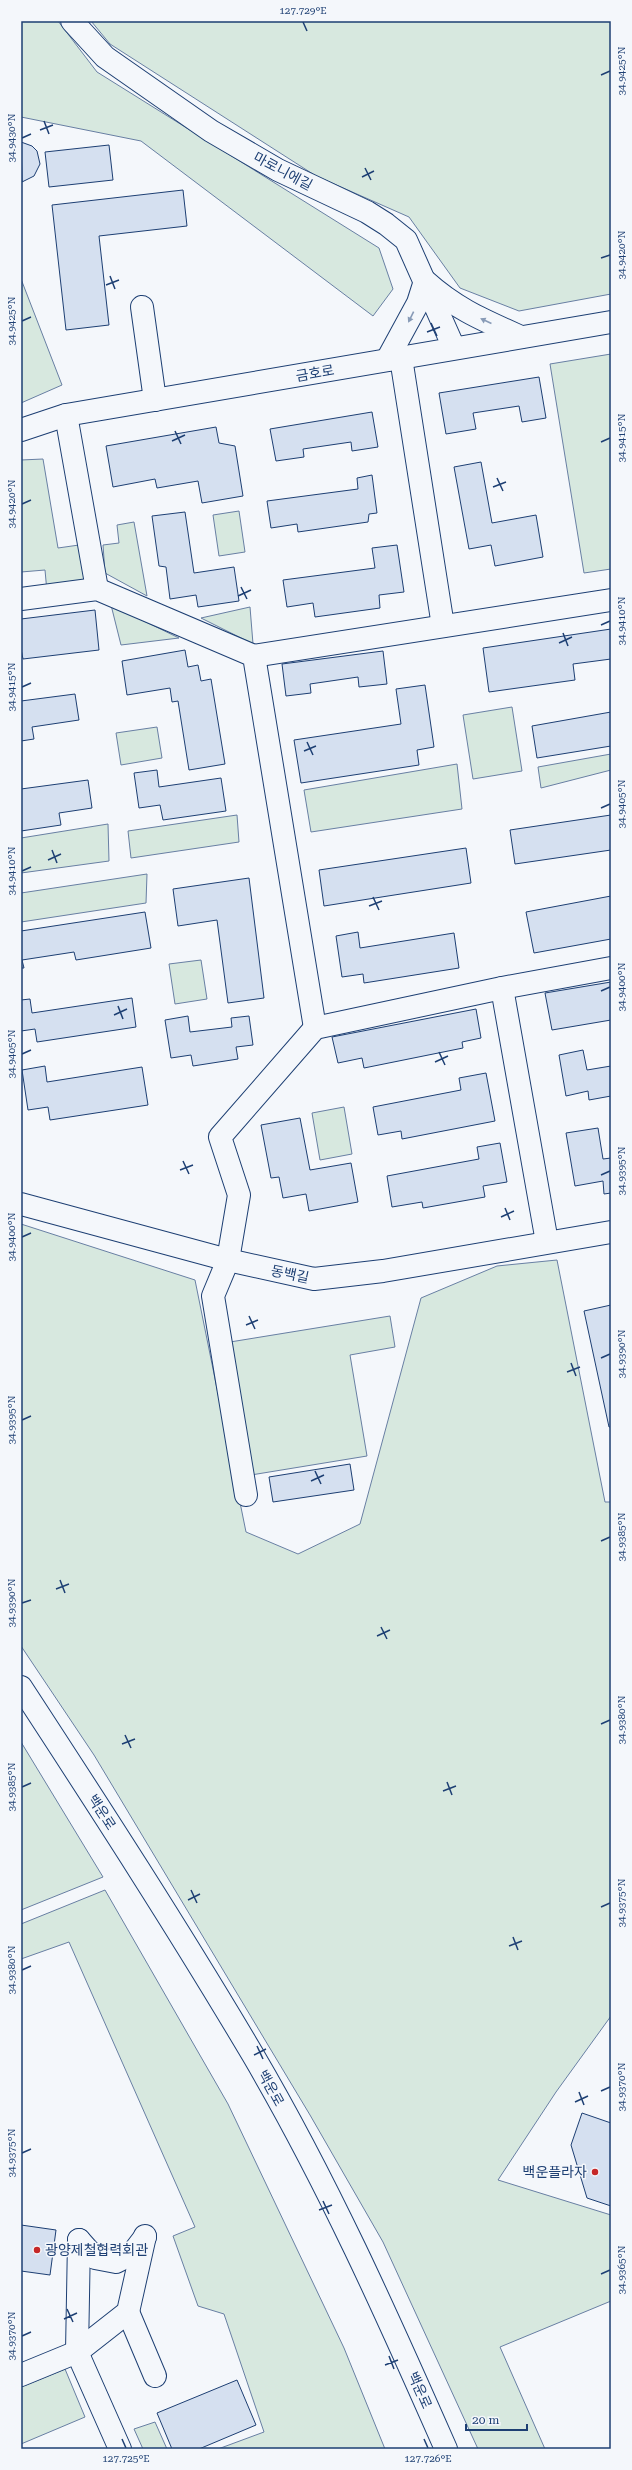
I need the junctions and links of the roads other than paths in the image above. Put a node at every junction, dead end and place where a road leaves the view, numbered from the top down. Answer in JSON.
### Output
{"nodes":[{"id":1,"x":72,"y":21,"type":"edge"},
{"id":2,"x":425,"y":281,"type":"junction"},
{"id":3,"x":142,"y":307,"type":"dead end"},
{"id":4,"x":611,"y":322,"type":"edge"},
{"id":5,"x":521,"y":337,"type":"junction"},
{"id":6,"x":454,"y":348,"type":"junction"},
{"id":7,"x":394,"y":359,"type":"junction"},
{"id":8,"x":155,"y":400,"type":"junction"},
{"id":9,"x":66,"y":415,"type":"junction"},
{"id":10,"x":21,"y":430,"type":"edge"},
{"id":11,"x":97,"y":589,"type":"junction"},
{"id":12,"x":21,"y":599,"type":"edge"},
{"id":13,"x":611,"y":600,"type":"edge"},
{"id":14,"x":443,"y":626,"type":"junction"},
{"id":15,"x":254,"y":656,"type":"junction"},
{"id":16,"x":611,"y":968,"type":"edge"},
{"id":17,"x":502,"y":988,"type":"junction"},
{"id":18,"x":315,"y":1028,"type":"junction"},
{"id":19,"x":21,"y":1204,"type":"edge"},
{"id":20,"x":611,"y":1232,"type":"edge"},
{"id":21,"x":546,"y":1242,"type":"junction"},
{"id":22,"x":228,"y":1260,"type":"junction"},
{"id":23,"x":246,"y":1496,"type":"dead end"},
{"id":24,"x":21,"y":1687,"type":"edge"},
{"id":25,"x":128,"y":2312,"type":"junction"},
{"id":26,"x":77,"y":2352,"type":"junction"},
{"id":27,"x":21,"y":2375,"type":"edge"},
{"id":28,"x":155,"y":2376,"type":"dead end"},
{"id":29,"x":120,"y":2449,"type":"edge"},
{"id":30,"x":446,"y":2449,"type":"edge"}],
"edges":[{"from":1,"to":2,"type":"street","name":"마로니에길"},
{"from":5,"to":2,"type":"street","one_way":true},
{"from":2,"to":6,"type":"street","name":"마로니에길"},
{"from":2,"to":7,"type":"street","one_way":true},
{"from":3,"to":8,"type":"street"},
{"from":4,"to":5,"type":"street","name":"금호로"},
{"from":5,"to":6,"type":"street","name":"금호로"},
{"from":6,"to":7,"type":"street","name":"금호로"},
{"from":7,"to":8,"type":"street","name":"금호로"},
{"from":7,"to":14,"type":"street"},
{"from":8,"to":9,"type":"street","name":"금호로"},
{"from":9,"to":10,"type":"street","name":"금호로"},
{"from":9,"to":11,"type":"street"},
{"from":11,"to":12,"type":"street"},
{"from":11,"to":15,"type":"street"},
{"from":13,"to":14,"type":"street"},
{"from":14,"to":15,"type":"street"},
{"from":15,"to":18,"type":"street"},
{"from":16,"to":17,"type":"street"},
{"from":17,"to":18,"type":"street"},
{"from":17,"to":21,"type":"street"},
{"from":18,"to":22,"type":"street"},
{"from":19,"to":22,"type":"street","name":"동백길"},
{"from":20,"to":21,"type":"street","name":"동백길"},
{"from":21,"to":22,"type":"street","name":"동백길"},
{"from":22,"to":23,"type":"street"},
{"from":24,"to":30,"type":"street","name":"백운로"},
{"from":25,"to":26,"type":"street"},
{"from":25,"to":26,"type":"street"},
{"from":25,"to":28,"type":"street"},
{"from":26,"to":27,"type":"street"},
{"from":26,"to":29,"type":"street"}]}
